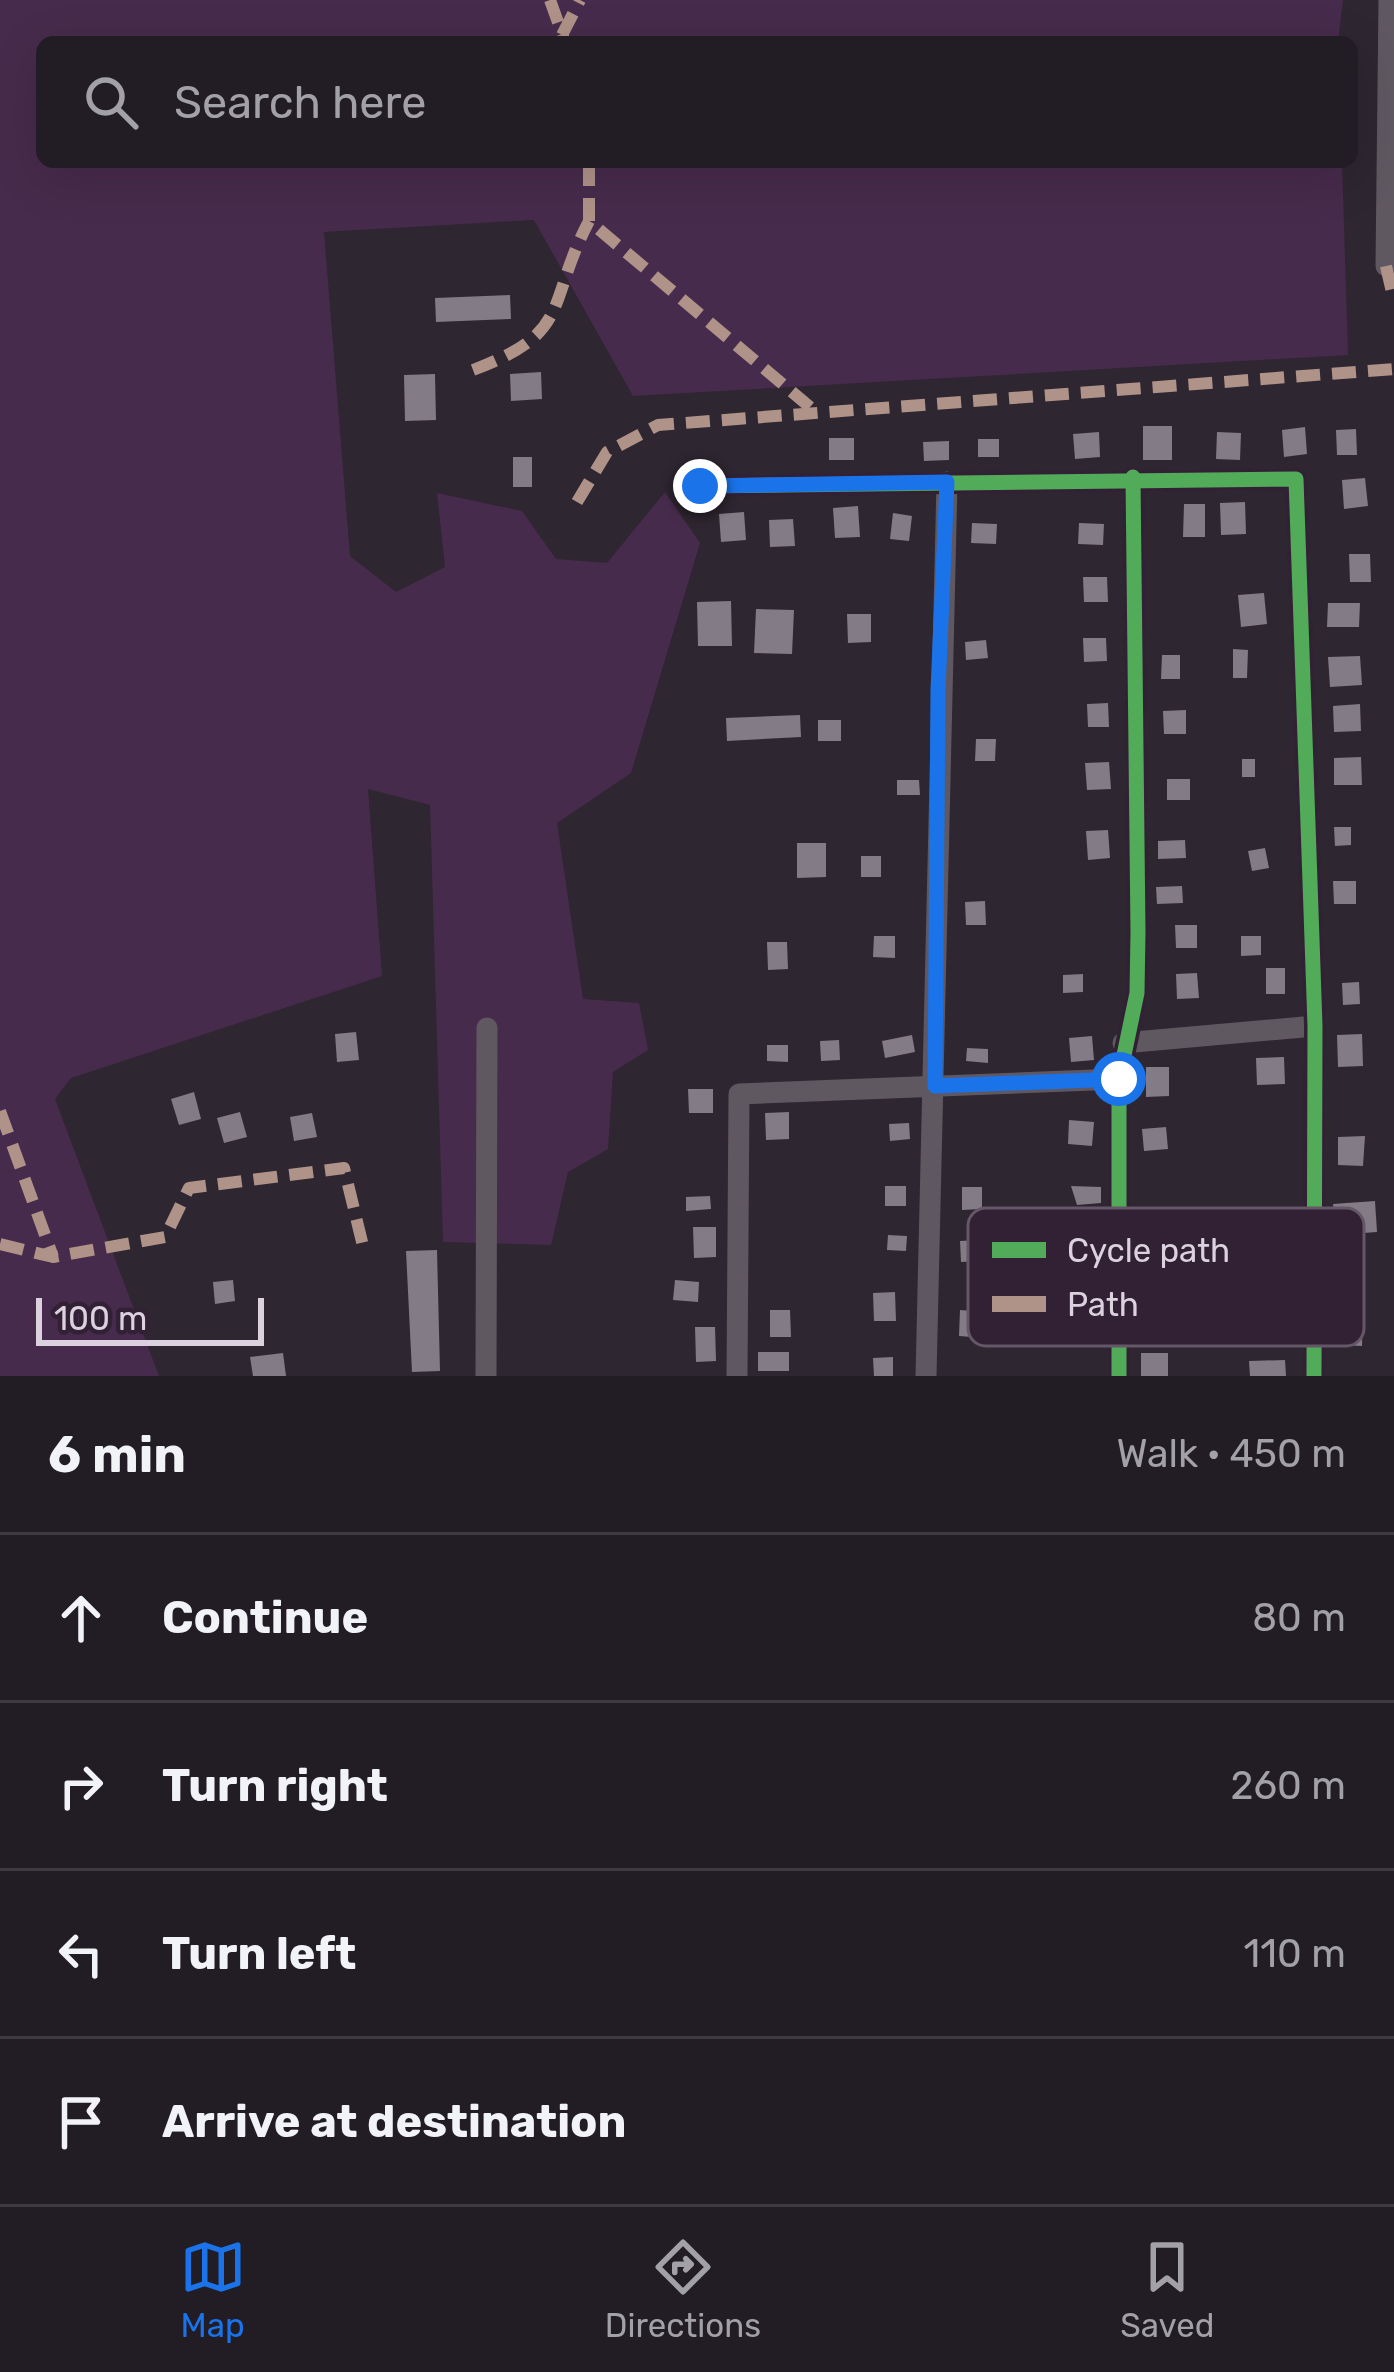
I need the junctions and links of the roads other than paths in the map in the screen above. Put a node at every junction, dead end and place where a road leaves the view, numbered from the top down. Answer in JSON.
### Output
{"nodes":[{"id":1,"x":1389,"y":0,"type":"edge"},
{"id":2,"x":1386,"y":266,"type":"dead end"},
{"id":3,"x":1133,"y":477,"type":"junction"},
{"id":4,"x":947,"y":482,"type":"junction"},
{"id":5,"x":700,"y":486,"type":"dead end"},
{"id":6,"x":1315,"y":1026,"type":"junction"},
{"id":7,"x":487,"y":1028,"type":"dead end"},
{"id":8,"x":1123,"y":1043,"type":"junction"},
{"id":9,"x":1119,"y":1079,"type":"junction"},
{"id":10,"x":935,"y":1086,"type":"junction"},
{"id":11,"x":1119,"y":1208,"type":"edge"},
{"id":12,"x":1314,"y":1208,"type":"edge"},
{"id":13,"x":1314,"y":1346,"type":"edge"},
{"id":14,"x":486,"y":1376,"type":"edge"},
{"id":15,"x":737,"y":1376,"type":"edge"},
{"id":16,"x":926,"y":1376,"type":"edge"},
{"id":17,"x":1314,"y":1376,"type":"edge"}],
"edges":[{"from":1,"to":2,"type":"street"},
{"from":3,"to":4,"type":"street"},
{"from":3,"to":6,"type":"street"},
{"from":3,"to":8,"type":"street"},
{"from":4,"to":5,"type":"street"},
{"from":4,"to":10,"type":"street"},
{"from":6,"to":8,"type":"street"},
{"from":6,"to":12,"type":"street"},
{"from":7,"to":14,"type":"street"},
{"from":8,"to":9,"type":"street"},
{"from":9,"to":10,"type":"street"},
{"from":9,"to":11,"type":"street"},
{"from":10,"to":15,"type":"street"},
{"from":10,"to":16,"type":"street"},
{"from":13,"to":17,"type":"street"}]}
